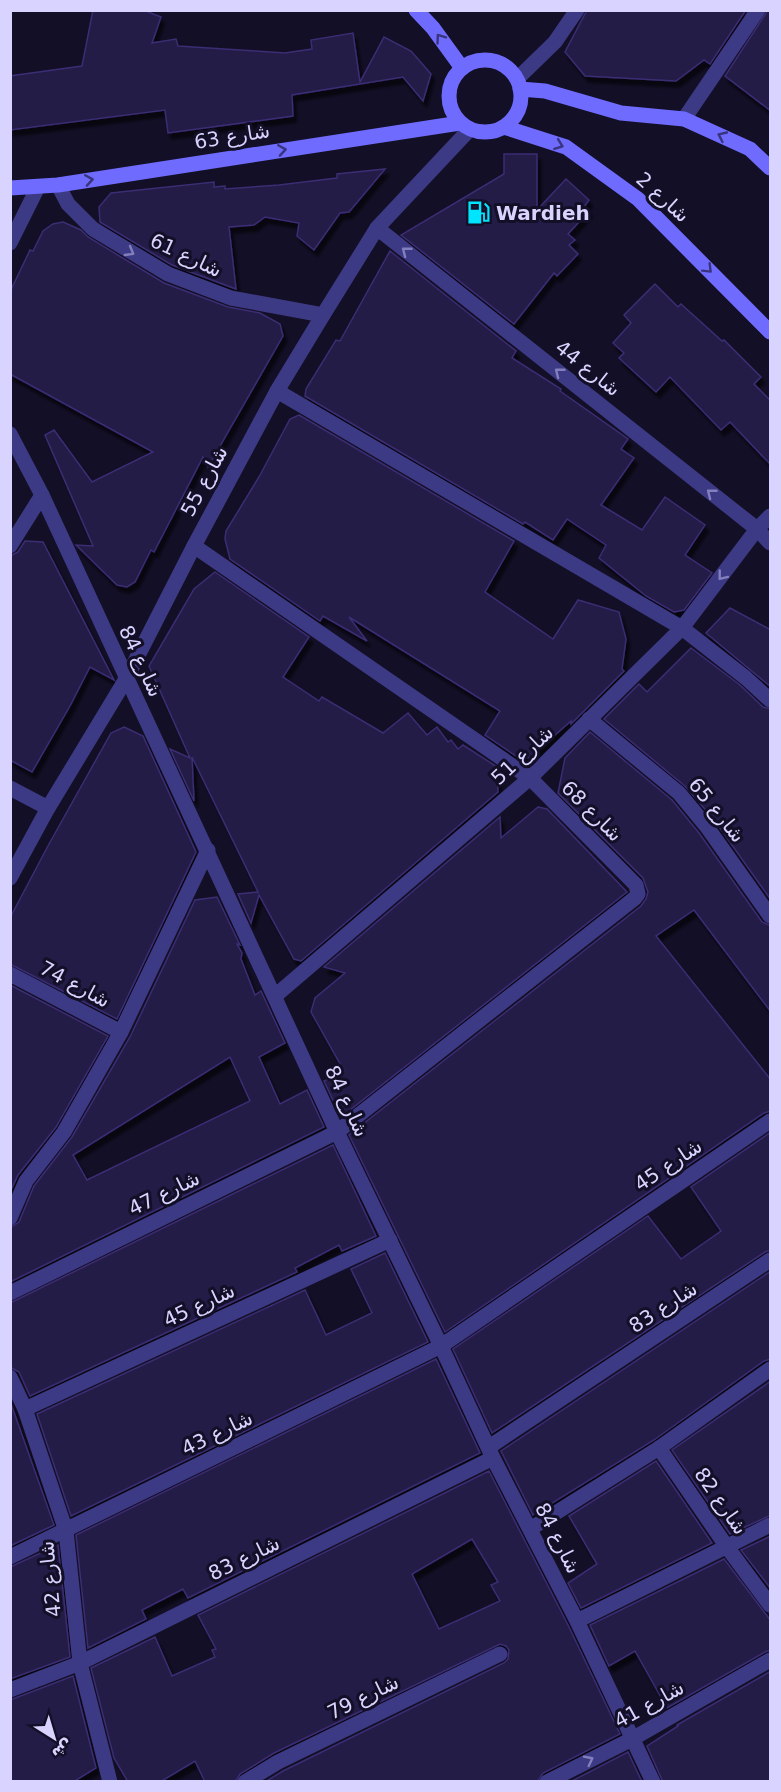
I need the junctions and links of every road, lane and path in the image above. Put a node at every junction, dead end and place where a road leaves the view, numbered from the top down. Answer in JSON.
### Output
{"nodes":[{"id":1,"x":416,"y":10,"type":"edge"},
{"id":2,"x":577,"y":10,"type":"edge"},
{"id":3,"x":758,"y":10,"type":"edge"},
{"id":4,"x":462,"y":68,"type":"junction"},
{"id":5,"x":519,"y":84,"type":"junction"},
{"id":6,"x":684,"y":119,"type":"junction"},
{"id":7,"x":465,"y":126,"type":"junction"},
{"id":8,"x":504,"y":127,"type":"junction"},
{"id":9,"x":771,"y":168,"type":"edge"},
{"id":10,"x":57,"y":184,"type":"junction"},
{"id":11,"x":38,"y":187,"type":"junction"},
{"id":12,"x":10,"y":188,"type":"edge"},
{"id":13,"x":377,"y":228,"type":"junction"},
{"id":14,"x":10,"y":243,"type":"edge"},
{"id":15,"x":322,"y":315,"type":"junction"},
{"id":16,"x":771,"y":332,"type":"edge"},
{"id":17,"x":277,"y":391,"type":"junction"},
{"id":18,"x":10,"y":434,"type":"edge"},
{"id":19,"x":42,"y":495,"type":"junction"},
{"id":20,"x":771,"y":516,"type":"edge"},
{"id":21,"x":757,"y":529,"type":"junction"},
{"id":22,"x":771,"y":543,"type":"edge"},
{"id":23,"x":10,"y":546,"type":"edge"},
{"id":24,"x":194,"y":546,"type":"junction"},
{"id":25,"x":682,"y":628,"type":"junction"},
{"id":26,"x":126,"y":679,"type":"junction"},
{"id":27,"x":771,"y":700,"type":"edge"},
{"id":28,"x":590,"y":719,"type":"junction"},
{"id":29,"x":530,"y":778,"type":"junction"},
{"id":30,"x":10,"y":788,"type":"edge"},
{"id":31,"x":48,"y":808,"type":"junction"},
{"id":32,"x":208,"y":850,"type":"junction"},
{"id":33,"x":10,"y":878,"type":"edge"},
{"id":34,"x":771,"y":916,"type":"edge"},
{"id":35,"x":10,"y":974,"type":"edge"},
{"id":36,"x":275,"y":996,"type":"junction"},
{"id":37,"x":121,"y":1032,"type":"junction"},
{"id":38,"x":771,"y":1121,"type":"edge"},
{"id":39,"x":337,"y":1132,"type":"junction"},
{"id":40,"x":10,"y":1218,"type":"edge"},
{"id":41,"x":390,"y":1240,"type":"junction"},
{"id":42,"x":771,"y":1260,"type":"edge"},
{"id":43,"x":10,"y":1293,"type":"edge"},
{"id":44,"x":441,"y":1346,"type":"junction"},
{"id":45,"x":771,"y":1369,"type":"edge"},
{"id":46,"x":10,"y":1377,"type":"edge"},
{"id":47,"x":25,"y":1409,"type":"junction"},
{"id":48,"x":659,"y":1448,"type":"junction"},
{"id":49,"x":491,"y":1453,"type":"junction"},
{"id":50,"x":771,"y":1525,"type":"edge"},
{"id":51,"x":530,"y":1529,"type":"junction"},
{"id":52,"x":66,"y":1531,"type":"junction"},
{"id":53,"x":727,"y":1547,"type":"junction"},
{"id":54,"x":10,"y":1557,"type":"edge"},
{"id":55,"x":771,"y":1605,"type":"edge"},
{"id":56,"x":577,"y":1621,"type":"junction"},
{"id":57,"x":500,"y":1654,"type":"dead end"},
{"id":58,"x":771,"y":1660,"type":"edge"},
{"id":59,"x":80,"y":1663,"type":"junction"},
{"id":60,"x":10,"y":1690,"type":"edge"},
{"id":61,"x":632,"y":1739,"type":"junction"},
{"id":62,"x":110,"y":1782,"type":"edge"},
{"id":63,"x":245,"y":1782,"type":"edge"},
{"id":64,"x":547,"y":1782,"type":"edge"},
{"id":65,"x":653,"y":1782,"type":"edge"}],
"edges":[{"from":4,"to":1,"type":"main road","one_way":true},
{"from":2,"to":5,"type":"street"},
{"from":3,"to":6,"type":"street"},
{"from":4,"to":5,"type":"main road"},
{"from":4,"to":7,"type":"main road"},
{"from":5,"to":6,"type":"main road"},
{"from":5,"to":8,"type":"main road"},
{"from":9,"to":6,"type":"main road","one_way":true},
{"from":7,"to":8,"type":"main road"},
{"from":10,"to":7,"type":"main road","name":"شارع 63","one_way":true},
{"from":7,"to":13,"type":"street","name":"شارع 55"},
{"from":8,"to":16,"type":"main road","name":"شارع 2","one_way":true},
{"from":10,"to":11,"type":"main road","name":"شارع 63"},
{"from":10,"to":15,"type":"street","name":"شارع 61","one_way":true},
{"from":11,"to":12,"type":"main road","name":"شارع 63"},
{"from":11,"to":14,"type":"street"},
{"from":13,"to":15,"type":"street","name":"شارع 55"},
{"from":21,"to":13,"type":"street","name":"شارع 44","one_way":true},
{"from":15,"to":17,"type":"street","name":"شارع 55"},
{"from":17,"to":24,"type":"street","name":"شارع 55"},
{"from":17,"to":25,"type":"street"},
{"from":18,"to":19,"type":"street","name":"شارع 84"},
{"from":19,"to":23,"type":"street"},
{"from":19,"to":26,"type":"street","name":"شارع 84"},
{"from":20,"to":21,"type":"street","name":"شارع 51"},
{"from":21,"to":22,"type":"street","name":"شارع 44"},
{"from":21,"to":25,"type":"street","name":"شارع 51","one_way":true},
{"from":24,"to":26,"type":"street","name":"شارع 55"},
{"from":24,"to":29,"type":"street","name":"شارع 68"},
{"from":25,"to":27,"type":"street"},
{"from":25,"to":28,"type":"street","name":"شارع 51"},
{"from":26,"to":31,"type":"street","name":"شارع 55"},
{"from":26,"to":32,"type":"street","name":"شارع 84"},
{"from":28,"to":29,"type":"street","name":"شارع 51"},
{"from":28,"to":34,"type":"street","name":"شارع 65"},
{"from":29,"to":36,"type":"street","name":"شارع 51"},
{"from":29,"to":39,"type":"street","name":"شارع 68"},
{"from":30,"to":31,"type":"street"},
{"from":31,"to":33,"type":"street","name":"شارع 55"},
{"from":32,"to":36,"type":"street","name":"شارع 84"},
{"from":32,"to":37,"type":"street"},
{"from":35,"to":37,"type":"street","name":"شارع 74"},
{"from":36,"to":39,"type":"street","name":"شارع 84"},
{"from":37,"to":40,"type":"street"},
{"from":38,"to":44,"type":"street","name":"شارع 45"},
{"from":39,"to":41,"type":"street","name":"شارع 84"},
{"from":39,"to":43,"type":"street","name":"شارع 47"},
{"from":41,"to":44,"type":"street","name":"شارع 84"},
{"from":41,"to":47,"type":"street","name":"شارع 45"},
{"from":42,"to":49,"type":"street","name":"شارع 83"},
{"from":44,"to":49,"type":"street","name":"شارع 84"},
{"from":44,"to":52,"type":"street","name":"شارع 43"},
{"from":45,"to":48,"type":"street"},
{"from":46,"to":47,"type":"street","name":"شارع 42"},
{"from":47,"to":52,"type":"street","name":"شارع 42"},
{"from":48,"to":51,"type":"street"},
{"from":48,"to":53,"type":"street","name":"شارع 82"},
{"from":49,"to":51,"type":"street","name":"شارع 84"},
{"from":49,"to":59,"type":"street","name":"شارع 83"},
{"from":50,"to":53,"type":"street"},
{"from":51,"to":56,"type":"street","name":"شارع 84"},
{"from":52,"to":54,"type":"street","name":"شارع 43"},
{"from":52,"to":59,"type":"street","name":"شارع 42"},
{"from":53,"to":55,"type":"street","name":"شارع 82"},
{"from":53,"to":56,"type":"street"},
{"from":56,"to":61,"type":"street","name":"شارع 84"},
{"from":57,"to":63,"type":"street","name":"شارع 79"},
{"from":58,"to":61,"type":"street","name":"شارع 41"},
{"from":59,"to":60,"type":"street","name":"شارع 83"},
{"from":59,"to":62,"type":"street","name":"شارع 42"},
{"from":64,"to":61,"type":"street","name":"شارع 41","one_way":true},
{"from":61,"to":65,"type":"street","name":"شارع 84"}]}
